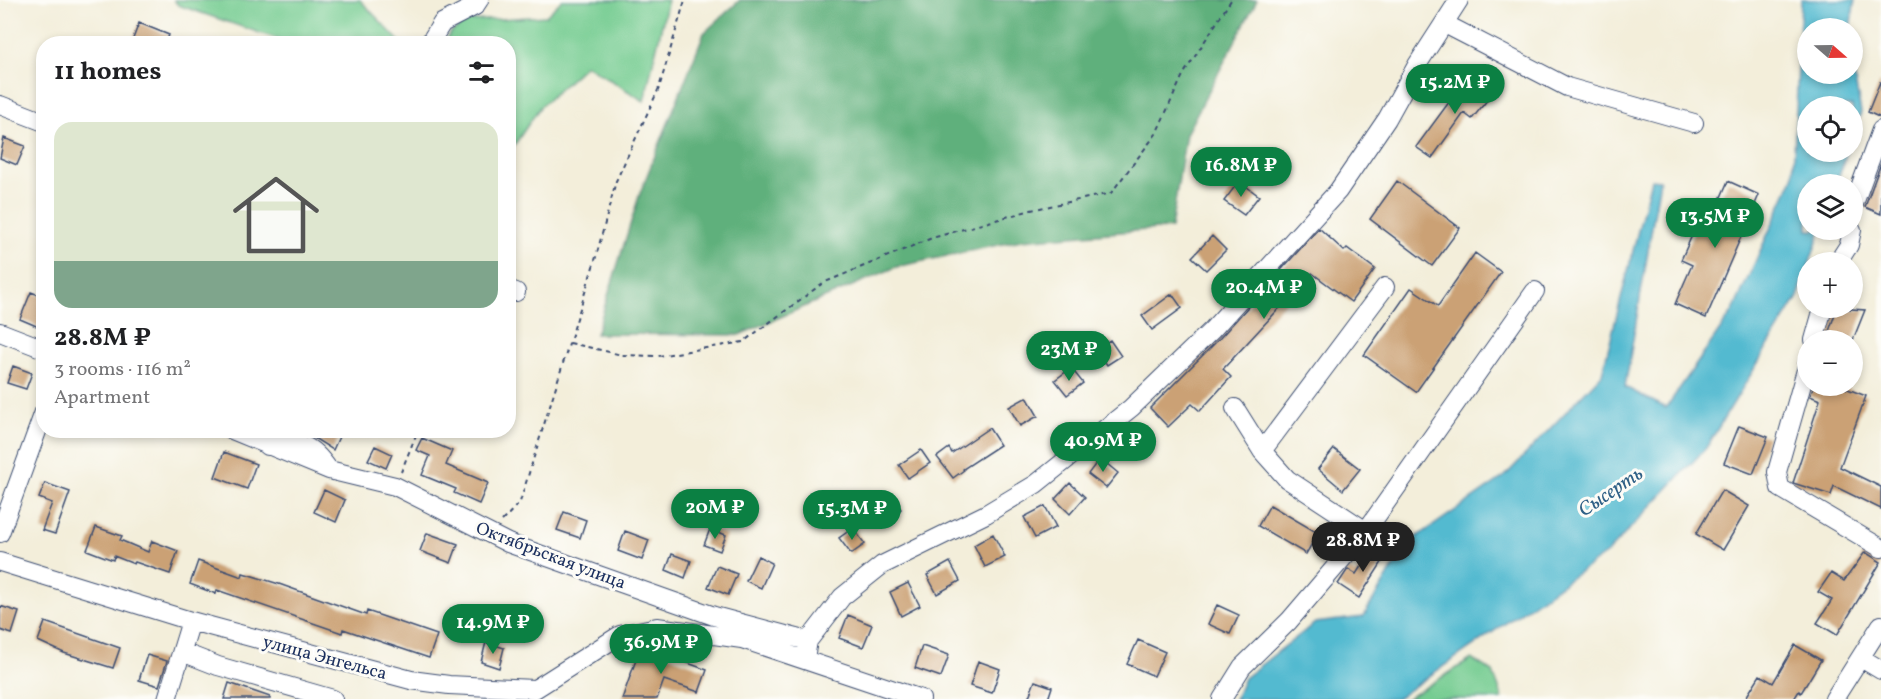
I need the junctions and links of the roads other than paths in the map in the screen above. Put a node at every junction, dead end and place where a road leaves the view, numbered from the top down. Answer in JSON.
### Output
{"nodes":[{"id":1,"x":479,"y":0,"type":"edge"},
{"id":2,"x":1459,"y":0,"type":"edge"},
{"id":3,"x":1445,"y":24,"type":"junction"},
{"id":4,"x":434,"y":36,"type":"edge"},
{"id":5,"x":0,"y":105,"type":"edge"},
{"id":6,"x":36,"y":119,"type":"edge"},
{"id":7,"x":1694,"y":123,"type":"dead end"},
{"id":8,"x":1881,"y":130,"type":"edge"},
{"id":9,"x":1863,"y":179,"type":"edge"},
{"id":10,"x":1385,"y":287,"type":"dead end"},
{"id":11,"x":1535,"y":291,"type":"dead end"},
{"id":12,"x":0,"y":332,"type":"edge"},
{"id":13,"x":36,"y":346,"type":"edge"},
{"id":14,"x":1799,"y":396,"type":"edge"},
{"id":15,"x":1234,"y":408,"type":"dead end"},
{"id":16,"x":36,"y":434,"type":"edge"},
{"id":17,"x":250,"y":438,"type":"edge"},
{"id":18,"x":1262,"y":452,"type":"junction"},
{"id":19,"x":1366,"y":531,"type":"junction"},
{"id":20,"x":0,"y":533,"type":"edge"},
{"id":21,"x":1881,"y":548,"type":"edge"},
{"id":22,"x":0,"y":561,"type":"edge"},
{"id":23,"x":714,"y":616,"type":"junction"},
{"id":24,"x":191,"y":621,"type":"junction"},
{"id":25,"x":1881,"y":625,"type":"edge"},
{"id":26,"x":701,"y":632,"type":"junction"},
{"id":27,"x":806,"y":650,"type":"junction"},
{"id":28,"x":182,"y":652,"type":"junction"},
{"id":29,"x":1861,"y":658,"type":"junction"},
{"id":30,"x":1881,"y":670,"type":"edge"},
{"id":31,"x":537,"y":694,"type":"edge"},
{"id":32,"x":167,"y":699,"type":"edge"},
{"id":33,"x":333,"y":699,"type":"edge"},
{"id":34,"x":921,"y":699,"type":"edge"},
{"id":35,"x":1222,"y":699,"type":"edge"},
{"id":36,"x":1834,"y":699,"type":"edge"}],
"edges":[{"from":1,"to":4,"type":"street"},
{"from":2,"to":3,"type":"street"},
{"from":3,"to":7,"type":"street"},
{"from":3,"to":27,"type":"street"},
{"from":5,"to":6,"type":"street"},
{"from":8,"to":9,"type":"street"},
{"from":10,"to":18,"type":"street"},
{"from":11,"to":19,"type":"street"},
{"from":12,"to":13,"type":"street"},
{"from":14,"to":21,"type":"street"},
{"from":15,"to":18,"type":"street"},
{"from":16,"to":20,"type":"street"},
{"from":17,"to":23,"type":"street","name":"Октябрьская улица"},
{"from":18,"to":19,"type":"street"},
{"from":19,"to":35,"type":"street"},
{"from":22,"to":24,"type":"street","name":"улица Энгельса"},
{"from":23,"to":26,"type":"street"},
{"from":23,"to":27,"type":"street","name":"Октябрьская улица"},
{"from":24,"to":28,"type":"street"},
{"from":24,"to":31,"type":"street","name":"улица Энгельса"},
{"from":25,"to":29,"type":"street"},
{"from":26,"to":27,"type":"street","name":"улица Энгельса"},
{"from":26,"to":31,"type":"street","name":"улица Энгельса"},
{"from":27,"to":34,"type":"street","name":"улица Энгельса"},
{"from":28,"to":32,"type":"street"},
{"from":28,"to":33,"type":"street"},
{"from":29,"to":30,"type":"street"},
{"from":29,"to":36,"type":"street"}]}
